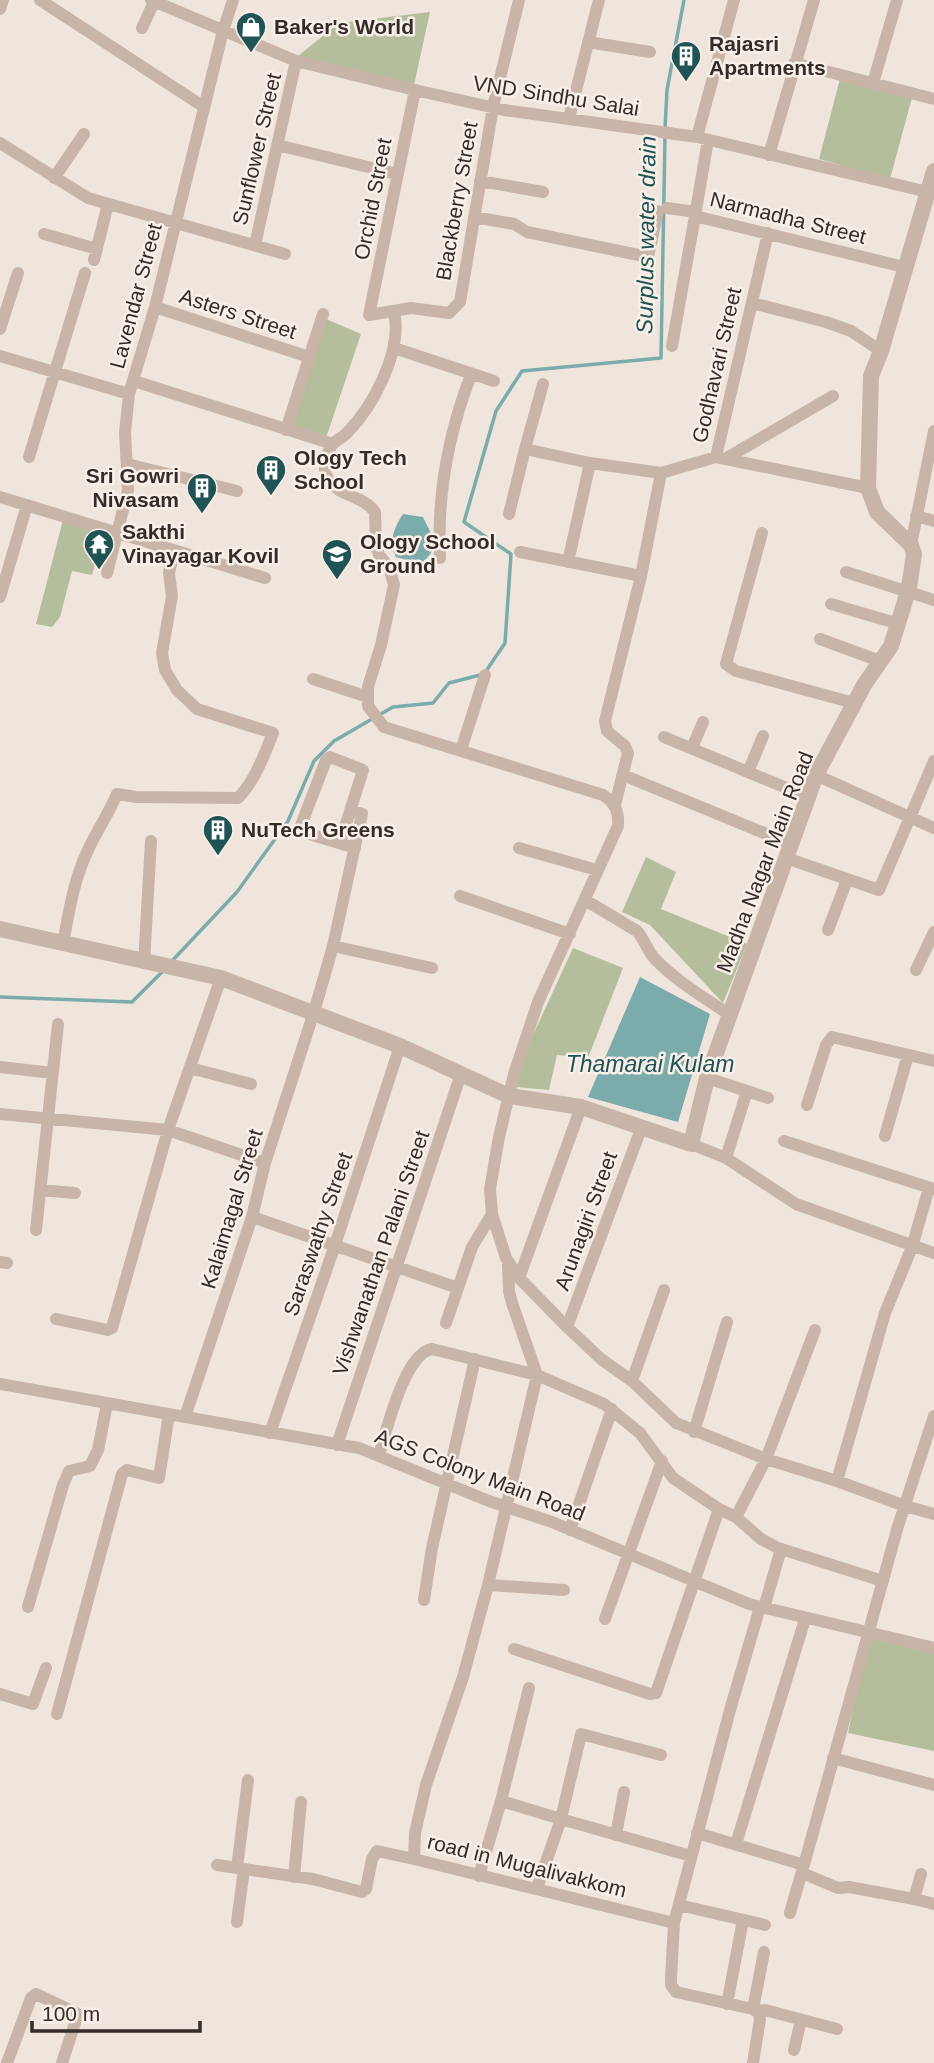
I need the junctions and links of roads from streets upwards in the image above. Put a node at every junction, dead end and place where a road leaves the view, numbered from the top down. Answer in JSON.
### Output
{"nodes":[{"id":1,"x":3,"y":0,"type":"edge"},
{"id":2,"x":40,"y":0,"type":"edge"},
{"id":3,"x":153,"y":0,"type":"edge"},
{"id":4,"x":233,"y":0,"type":"edge"},
{"id":5,"x":519,"y":0,"type":"edge"},
{"id":6,"x":599,"y":0,"type":"edge"},
{"id":7,"x":734,"y":0,"type":"edge"},
{"id":8,"x":814,"y":0,"type":"edge"},
{"id":9,"x":897,"y":0,"type":"edge"},
{"id":10,"x":0,"y":9,"type":"edge"},
{"id":11,"x":142,"y":28,"type":"dead end"},
{"id":12,"x":223,"y":31,"type":"junction"},
{"id":13,"x":588,"y":42,"type":"junction"},
{"id":14,"x":650,"y":52,"type":"dead end"},
{"id":15,"x":296,"y":61,"type":"junction"},
{"id":16,"x":794,"y":63,"type":"junction"},
{"id":17,"x":873,"y":83,"type":"junction"},
{"id":18,"x":415,"y":90,"type":"junction"},
{"id":19,"x":934,"y":99,"type":"edge"},
{"id":20,"x":204,"y":107,"type":"junction"},
{"id":21,"x":493,"y":107,"type":"junction"},
{"id":22,"x":569,"y":118,"type":"junction"},
{"id":23,"x":84,"y":134,"type":"dead end"},
{"id":24,"x":703,"y":138,"type":"junction"},
{"id":25,"x":0,"y":143,"type":"edge"},
{"id":26,"x":277,"y":145,"type":"junction"},
{"id":27,"x":769,"y":155,"type":"junction"},
{"id":28,"x":934,"y":171,"type":"edge"},
{"id":29,"x":397,"y":174,"type":"junction"},
{"id":30,"x":54,"y":178,"type":"junction"},
{"id":31,"x":480,"y":181,"type":"junction"},
{"id":32,"x":542,"y":192,"type":"dead end"},
{"id":33,"x":928,"y":192,"type":"junction"},
{"id":34,"x":108,"y":204,"type":"junction"},
{"id":35,"x":696,"y":214,"type":"junction"},
{"id":36,"x":474,"y":217,"type":"junction"},
{"id":37,"x":175,"y":222,"type":"junction"},
{"id":38,"x":768,"y":233,"type":"junction"},
{"id":39,"x":44,"y":234,"type":"dead end"},
{"id":40,"x":255,"y":245,"type":"junction"},
{"id":41,"x":285,"y":254,"type":"dead end"},
{"id":42,"x":904,"y":267,"type":"junction"},
{"id":43,"x":18,"y":273,"type":"dead end"},
{"id":44,"x":85,"y":273,"type":"dead end"},
{"id":45,"x":752,"y":303,"type":"junction"},
{"id":46,"x":155,"y":307,"type":"junction"},
{"id":47,"x":394,"y":312,"type":"junction"},
{"id":48,"x":323,"y":314,"type":"dead end"},
{"id":49,"x":0,"y":329,"type":"edge"},
{"id":50,"x":672,"y":346,"type":"dead end"},
{"id":51,"x":394,"y":348,"type":"junction"},
{"id":52,"x":881,"y":351,"type":"junction"},
{"id":53,"x":0,"y":356,"type":"edge"},
{"id":54,"x":309,"y":357,"type":"junction"},
{"id":55,"x":54,"y":371,"type":"junction"},
{"id":56,"x":471,"y":374,"type":"junction"},
{"id":57,"x":134,"y":381,"type":"junction"},
{"id":58,"x":494,"y":381,"type":"dead end"},
{"id":59,"x":543,"y":384,"type":"dead end"},
{"id":60,"x":129,"y":394,"type":"junction"},
{"id":61,"x":834,"y":396,"type":"dead end"},
{"id":62,"x":286,"y":430,"type":"junction"},
{"id":63,"x":934,"y":431,"type":"edge"},
{"id":64,"x":333,"y":444,"type":"junction"},
{"id":65,"x":526,"y":450,"type":"junction"},
{"id":66,"x":29,"y":457,"type":"dead end"},
{"id":67,"x":721,"y":458,"type":"junction"},
{"id":68,"x":590,"y":463,"type":"junction"},
{"id":69,"x":127,"y":464,"type":"junction"},
{"id":70,"x":661,"y":473,"type":"junction"},
{"id":71,"x":868,"y":488,"type":"junction"},
{"id":72,"x":237,"y":491,"type":"dead end"},
{"id":73,"x":0,"y":497,"type":"edge"},
{"id":74,"x":27,"y":505,"type":"junction"},
{"id":75,"x":509,"y":513,"type":"dead end"},
{"id":76,"x":916,"y":516,"type":"junction"},
{"id":77,"x":934,"y":521,"type":"edge"},
{"id":78,"x":762,"y":533,"type":"dead end"},
{"id":79,"x":118,"y":534,"type":"junction"},
{"id":80,"x":911,"y":545,"type":"junction"},
{"id":81,"x":520,"y":552,"type":"dead end"},
{"id":82,"x":177,"y":553,"type":"junction"},
{"id":83,"x":440,"y":558,"type":"dead end"},
{"id":84,"x":568,"y":562,"type":"junction"},
{"id":85,"x":846,"y":572,"type":"dead end"},
{"id":86,"x":107,"y":573,"type":"dead end"},
{"id":87,"x":641,"y":576,"type":"junction"},
{"id":88,"x":265,"y":578,"type":"dead end"},
{"id":89,"x":908,"y":592,"type":"junction"},
{"id":90,"x":0,"y":597,"type":"edge"},
{"id":91,"x":934,"y":600,"type":"edge"},
{"id":92,"x":831,"y":604,"type":"dead end"},
{"id":93,"x":899,"y":624,"type":"junction"},
{"id":94,"x":820,"y":639,"type":"dead end"},
{"id":95,"x":880,"y":661,"type":"junction"},
{"id":96,"x":485,"y":675,"type":"dead end"},
{"id":97,"x":313,"y":679,"type":"dead end"},
{"id":98,"x":368,"y":697,"type":"junction"},
{"id":99,"x":854,"y":703,"type":"junction"},
{"id":100,"x":703,"y":722,"type":"dead end"},
{"id":101,"x":764,"y":736,"type":"dead end"},
{"id":102,"x":664,"y":737,"type":"dead end"},
{"id":103,"x":692,"y":748,"type":"junction"},
{"id":104,"x":461,"y":750,"type":"junction"},
{"id":105,"x":934,"y":761,"type":"edge"},
{"id":106,"x":748,"y":772,"type":"junction"},
{"id":107,"x":623,"y":775,"type":"junction"},
{"id":108,"x":816,"y":775,"type":"junction"},
{"id":109,"x":808,"y":797,"type":"junction"},
{"id":110,"x":615,"y":805,"type":"junction"},
{"id":111,"x":357,"y":812,"type":"junction"},
{"id":112,"x":909,"y":817,"type":"junction"},
{"id":113,"x":934,"y":828,"type":"edge"},
{"id":114,"x":151,"y":841,"type":"dead end"},
{"id":115,"x":340,"y":843,"type":"junction"},
{"id":116,"x":355,"y":848,"type":"junction"},
{"id":117,"x":519,"y":848,"type":"dead end"},
{"id":118,"x":788,"y":851,"type":"junction"},
{"id":119,"x":597,"y":870,"type":"junction"},
{"id":120,"x":847,"y":880,"type":"junction"},
{"id":121,"x":460,"y":897,"type":"dead end"},
{"id":122,"x":585,"y":900,"type":"junction"},
{"id":123,"x":0,"y":929,"type":"edge"},
{"id":124,"x":828,"y":930,"type":"dead end"},
{"id":125,"x":934,"y":932,"type":"edge"},
{"id":126,"x":570,"y":933,"type":"junction"},
{"id":127,"x":63,"y":944,"type":"junction"},
{"id":128,"x":333,"y":946,"type":"junction"},
{"id":129,"x":151,"y":965,"type":"junction"},
{"id":130,"x":432,"y":968,"type":"dead end"},
{"id":131,"x":916,"y":970,"type":"dead end"},
{"id":132,"x":221,"y":978,"type":"junction"},
{"id":133,"x":314,"y":1012,"type":"junction"},
{"id":134,"x":730,"y":1015,"type":"junction"},
{"id":135,"x":58,"y":1024,"type":"dead end"},
{"id":136,"x":400,"y":1045,"type":"junction"},
{"id":137,"x":908,"y":1055,"type":"junction"},
{"id":138,"x":934,"y":1061,"type":"edge"},
{"id":139,"x":0,"y":1067,"type":"edge"},
{"id":140,"x":190,"y":1068,"type":"junction"},
{"id":141,"x":54,"y":1073,"type":"junction"},
{"id":142,"x":461,"y":1074,"type":"junction"},
{"id":143,"x":707,"y":1078,"type":"junction"},
{"id":144,"x":251,"y":1084,"type":"dead end"},
{"id":145,"x":747,"y":1091,"type":"junction"},
{"id":146,"x":509,"y":1096,"type":"junction"},
{"id":147,"x":768,"y":1098,"type":"dead end"},
{"id":148,"x":807,"y":1105,"type":"dead end"},
{"id":149,"x":581,"y":1107,"type":"junction"},
{"id":150,"x":0,"y":1114,"type":"edge"},
{"id":151,"x":48,"y":1118,"type":"junction"},
{"id":152,"x":641,"y":1129,"type":"junction"},
{"id":153,"x":168,"y":1130,"type":"junction"},
{"id":154,"x":885,"y":1136,"type":"dead end"},
{"id":155,"x":784,"y":1141,"type":"dead end"},
{"id":156,"x":691,"y":1144,"type":"junction"},
{"id":157,"x":726,"y":1158,"type":"junction"},
{"id":158,"x":265,"y":1163,"type":"junction"},
{"id":159,"x":932,"y":1188,"type":"edge"},
{"id":160,"x":40,"y":1190,"type":"junction"},
{"id":161,"x":75,"y":1193,"type":"dead end"},
{"id":162,"x":492,"y":1214,"type":"junction"},
{"id":163,"x":252,"y":1217,"type":"junction"},
{"id":164,"x":36,"y":1230,"type":"dead end"},
{"id":165,"x":335,"y":1245,"type":"junction"},
{"id":166,"x":912,"y":1247,"type":"junction"},
{"id":167,"x":934,"y":1253,"type":"edge"},
{"id":168,"x":508,"y":1264,"type":"junction"},
{"id":169,"x":396,"y":1268,"type":"junction"},
{"id":170,"x":519,"y":1278,"type":"junction"},
{"id":171,"x":458,"y":1288,"type":"junction"},
{"id":172,"x":664,"y":1290,"type":"dead end"},
{"id":173,"x":56,"y":1319,"type":"dead end"},
{"id":174,"x":727,"y":1322,"type":"dead end"},
{"id":175,"x":446,"y":1323,"type":"dead end"},
{"id":176,"x":567,"y":1327,"type":"junction"},
{"id":177,"x":815,"y":1330,"type":"dead end"},
{"id":178,"x":475,"y":1359,"type":"junction"},
{"id":179,"x":537,"y":1375,"type":"junction"},
{"id":180,"x":632,"y":1381,"type":"junction"},
{"id":181,"x":0,"y":1384,"type":"edge"},
{"id":182,"x":107,"y":1404,"type":"junction"},
{"id":183,"x":612,"y":1409,"type":"junction"},
{"id":184,"x":169,"y":1414,"type":"junction"},
{"id":185,"x":934,"y":1416,"type":"edge"},
{"id":186,"x":185,"y":1417,"type":"junction"},
{"id":187,"x":694,"y":1432,"type":"junction"},
{"id":188,"x":270,"y":1433,"type":"junction"},
{"id":189,"x":337,"y":1445,"type":"junction"},
{"id":190,"x":379,"y":1455,"type":"junction"},
{"id":191,"x":766,"y":1459,"type":"junction"},
{"id":192,"x":662,"y":1461,"type":"junction"},
{"id":193,"x":838,"y":1481,"type":"junction"},
{"id":194,"x":446,"y":1485,"type":"junction"},
{"id":195,"x":905,"y":1506,"type":"junction"},
{"id":196,"x":506,"y":1507,"type":"junction"},
{"id":197,"x":719,"y":1508,"type":"junction"},
{"id":198,"x":934,"y":1514,"type":"edge"},
{"id":199,"x":736,"y":1517,"type":"junction"},
{"id":200,"x":570,"y":1530,"type":"junction"},
{"id":201,"x":781,"y":1549,"type":"junction"},
{"id":202,"x":628,"y":1554,"type":"junction"},
{"id":203,"x":693,"y":1580,"type":"junction"},
{"id":204,"x":883,"y":1580,"type":"junction"},
{"id":205,"x":488,"y":1585,"type":"junction"},
{"id":206,"x":564,"y":1590,"type":"dead end"},
{"id":207,"x":424,"y":1600,"type":"dead end"},
{"id":208,"x":28,"y":1607,"type":"dead end"},
{"id":209,"x":762,"y":1608,"type":"junction"},
{"id":210,"x":605,"y":1619,"type":"dead end"},
{"id":211,"x":805,"y":1619,"type":"junction"},
{"id":212,"x":868,"y":1633,"type":"junction"},
{"id":213,"x":934,"y":1648,"type":"edge"},
{"id":214,"x":514,"y":1649,"type":"dead end"},
{"id":215,"x":46,"y":1668,"type":"dead end"},
{"id":216,"x":529,"y":1688,"type":"dead end"},
{"id":217,"x":0,"y":1694,"type":"edge"},
{"id":218,"x":57,"y":1714,"type":"dead end"},
{"id":219,"x":662,"y":1755,"type":"dead end"},
{"id":220,"x":832,"y":1758,"type":"junction"},
{"id":221,"x":248,"y":1780,"type":"dead end"},
{"id":222,"x":934,"y":1784,"type":"edge"},
{"id":223,"x":624,"y":1792,"type":"dead end"},
{"id":224,"x":500,"y":1801,"type":"junction"},
{"id":225,"x":301,"y":1802,"type":"dead end"},
{"id":226,"x":561,"y":1819,"type":"junction"},
{"id":227,"x":697,"y":1832,"type":"junction"},
{"id":228,"x":616,"y":1835,"type":"junction"},
{"id":229,"x":736,"y":1844,"type":"junction"},
{"id":230,"x":691,"y":1856,"type":"junction"},
{"id":231,"x":414,"y":1859,"type":"junction"},
{"id":232,"x":217,"y":1865,"type":"dead end"},
{"id":233,"x":240,"y":1869,"type":"junction"},
{"id":234,"x":803,"y":1869,"type":"junction"},
{"id":235,"x":921,"y":1874,"type":"dead end"},
{"id":236,"x":479,"y":1876,"type":"junction"},
{"id":237,"x":294,"y":1877,"type":"junction"},
{"id":238,"x":537,"y":1888,"type":"junction"},
{"id":239,"x":914,"y":1899,"type":"junction"},
{"id":240,"x":934,"y":1904,"type":"edge"},
{"id":241,"x":679,"y":1905,"type":"junction"},
{"id":242,"x":790,"y":1913,"type":"dead end"},
{"id":243,"x":743,"y":1920,"type":"junction"},
{"id":244,"x":237,"y":1922,"type":"dead end"},
{"id":245,"x":674,"y":1923,"type":"junction"},
{"id":246,"x":765,"y":1925,"type":"dead end"},
{"id":247,"x":764,"y":1952,"type":"dead end"},
{"id":248,"x":727,"y":2004,"type":"junction"},
{"id":249,"x":755,"y":2010,"type":"junction"},
{"id":250,"x":801,"y":2020,"type":"junction"},
{"id":251,"x":837,"y":2029,"type":"dead end"},
{"id":252,"x":794,"y":2050,"type":"dead end"},
{"id":253,"x":7,"y":2063,"type":"edge"},
{"id":254,"x":62,"y":2063,"type":"edge"},
{"id":255,"x":753,"y":2063,"type":"edge"}],
"edges":[{"from":1,"to":10,"type":"street"},
{"from":2,"to":20,"type":"street"},
{"from":3,"to":11,"type":"street"},
{"from":3,"to":12,"type":"street","name":"VND Sindhu Salai"},
{"from":4,"to":12,"type":"street","name":"Lavendar Street"},
{"from":5,"to":21,"type":"street","name":"Blackberry Street"},
{"from":6,"to":13,"type":"street"},
{"from":7,"to":24,"type":"street","name":"Narmadha Street"},
{"from":8,"to":16,"type":"street"},
{"from":9,"to":17,"type":"street"},
{"from":12,"to":15,"type":"street","name":"VND Sindhu Salai"},
{"from":12,"to":20,"type":"street","name":"Lavendar Street"},
{"from":13,"to":14,"type":"street"},
{"from":13,"to":22,"type":"street"},
{"from":15,"to":18,"type":"street","name":"VND Sindhu Salai"},
{"from":15,"to":26,"type":"street","name":"Sunflower Street"},
{"from":16,"to":17,"type":"street"},
{"from":16,"to":27,"type":"street"},
{"from":17,"to":19,"type":"street"},
{"from":18,"to":21,"type":"street","name":"VND Sindhu Salai"},
{"from":18,"to":29,"type":"street","name":"Orchid Street"},
{"from":20,"to":37,"type":"street","name":"Lavendar Street"},
{"from":21,"to":22,"type":"street","name":"VND Sindhu Salai"},
{"from":21,"to":31,"type":"street","name":"Blackberry Street"},
{"from":22,"to":24,"type":"street","name":"VND Sindhu Salai"},
{"from":23,"to":30,"type":"street"},
{"from":24,"to":27,"type":"street","name":"VND Sindhu Salai"},
{"from":24,"to":35,"type":"street","name":"Narmadha Street"},
{"from":25,"to":30,"type":"street"},
{"from":26,"to":29,"type":"street"},
{"from":26,"to":40,"type":"street","name":"Sunflower Street"},
{"from":27,"to":33,"type":"street","name":"VND Sindhu Salai"},
{"from":28,"to":33,"type":"street"},
{"from":29,"to":47,"type":"street","name":"Orchid Street"},
{"from":30,"to":34,"type":"street"},
{"from":31,"to":32,"type":"street"},
{"from":31,"to":36,"type":"street","name":"Blackberry Street"},
{"from":33,"to":42,"type":"street"},
{"from":34,"to":37,"type":"street"},
{"from":34,"to":39,"type":"street"},
{"from":35,"to":36,"type":"street"},
{"from":35,"to":38,"type":"street","name":"Narmadha Street"},
{"from":35,"to":50,"type":"street"},
{"from":36,"to":47,"type":"street","name":"Blackberry Street"},
{"from":37,"to":40,"type":"street"},
{"from":37,"to":46,"type":"street","name":"Lavendar Street"},
{"from":38,"to":42,"type":"street","name":"Narmadha Street"},
{"from":38,"to":45,"type":"street","name":"Godhavari Street"},
{"from":40,"to":41,"type":"street"},
{"from":42,"to":52,"type":"street"},
{"from":43,"to":49,"type":"street"},
{"from":44,"to":55,"type":"street"},
{"from":45,"to":52,"type":"street"},
{"from":45,"to":67,"type":"street","name":"Godhavari Street"},
{"from":46,"to":54,"type":"street","name":"Asters Street"},
{"from":46,"to":57,"type":"street","name":"Lavendar Street"},
{"from":47,"to":51,"type":"street"},
{"from":48,"to":54,"type":"street"},
{"from":51,"to":56,"type":"street"},
{"from":51,"to":64,"type":"street"},
{"from":52,"to":71,"type":"street"},
{"from":53,"to":55,"type":"street"},
{"from":54,"to":62,"type":"street"},
{"from":55,"to":60,"type":"street"},
{"from":55,"to":66,"type":"street"},
{"from":56,"to":58,"type":"street"},
{"from":56,"to":83,"type":"street"},
{"from":57,"to":60,"type":"street","name":"Lavendar Street"},
{"from":57,"to":62,"type":"street"},
{"from":59,"to":65,"type":"street"},
{"from":60,"to":69,"type":"street","name":"Lavendar Street"},
{"from":61,"to":67,"type":"street"},
{"from":62,"to":64,"type":"street"},
{"from":63,"to":76,"type":"street"},
{"from":64,"to":98,"type":"street"},
{"from":65,"to":68,"type":"street","name":"Godhavari Street"},
{"from":65,"to":75,"type":"street"},
{"from":67,"to":70,"type":"street","name":"Godhavari Street"},
{"from":67,"to":71,"type":"street"},
{"from":68,"to":70,"type":"street","name":"Godhavari Street"},
{"from":68,"to":84,"type":"street"},
{"from":69,"to":72,"type":"street"},
{"from":69,"to":79,"type":"street","name":"Lavendar Street"},
{"from":70,"to":87,"type":"street"},
{"from":71,"to":80,"type":"street"},
{"from":73,"to":74,"type":"street"},
{"from":74,"to":79,"type":"street"},
{"from":74,"to":90,"type":"street"},
{"from":76,"to":77,"type":"street"},
{"from":76,"to":80,"type":"street"},
{"from":78,"to":99,"type":"street"},
{"from":79,"to":82,"type":"street"},
{"from":79,"to":86,"type":"street","name":"Lavendar Street"},
{"from":80,"to":89,"type":"street","name":"Madha Nagar Main Road"},
{"from":81,"to":84,"type":"street"},
{"from":82,"to":88,"type":"street"},
{"from":82,"to":127,"type":"street"},
{"from":84,"to":87,"type":"street"},
{"from":85,"to":89,"type":"street"},
{"from":87,"to":107,"type":"street"},
{"from":89,"to":91,"type":"street"},
{"from":89,"to":93,"type":"street","name":"Madha Nagar Main Road"},
{"from":92,"to":93,"type":"street"},
{"from":93,"to":95,"type":"street","name":"Madha Nagar Main Road"},
{"from":94,"to":95,"type":"street"},
{"from":95,"to":99,"type":"street","name":"Madha Nagar Main Road"},
{"from":96,"to":104,"type":"street"},
{"from":97,"to":98,"type":"street"},
{"from":98,"to":104,"type":"street"},
{"from":99,"to":108,"type":"street","name":"Madha Nagar Main Road"},
{"from":100,"to":103,"type":"street"},
{"from":101,"to":106,"type":"street"},
{"from":102,"to":103,"type":"street"},
{"from":103,"to":106,"type":"street"},
{"from":104,"to":110,"type":"street"},
{"from":105,"to":112,"type":"street"},
{"from":106,"to":109,"type":"street"},
{"from":107,"to":110,"type":"street"},
{"from":107,"to":118,"type":"street"},
{"from":108,"to":109,"type":"street","name":"Madha Nagar Main Road"},
{"from":108,"to":112,"type":"street"},
{"from":109,"to":118,"type":"street","name":"Madha Nagar Main Road"},
{"from":110,"to":119,"type":"street"},
{"from":111,"to":115,"type":"street"},
{"from":111,"to":115,"type":"street"},
{"from":111,"to":116,"type":"street","name":"Kalaimagal Street"},
{"from":112,"to":113,"type":"street"},
{"from":112,"to":120,"type":"street"},
{"from":114,"to":129,"type":"street"},
{"from":115,"to":116,"type":"street"},
{"from":116,"to":128,"type":"street","name":"Kalaimagal Street"},
{"from":117,"to":119,"type":"street"},
{"from":118,"to":120,"type":"street"},
{"from":118,"to":134,"type":"street","name":"Madha Nagar Main Road"},
{"from":119,"to":122,"type":"street"},
{"from":120,"to":124,"type":"street"},
{"from":121,"to":126,"type":"street"},
{"from":122,"to":126,"type":"street"},
{"from":122,"to":134,"type":"street"},
{"from":123,"to":127,"type":"street"},
{"from":125,"to":131,"type":"street"},
{"from":126,"to":146,"type":"street"},
{"from":127,"to":129,"type":"street"},
{"from":128,"to":130,"type":"street"},
{"from":128,"to":133,"type":"street","name":"Kalaimagal Street"},
{"from":129,"to":132,"type":"street"},
{"from":132,"to":133,"type":"street"},
{"from":132,"to":140,"type":"street"},
{"from":133,"to":136,"type":"street"},
{"from":133,"to":158,"type":"street","name":"Kalaimagal Street"},
{"from":134,"to":143,"type":"street","name":"Madha Nagar Main Road"},
{"from":135,"to":141,"type":"street"},
{"from":136,"to":142,"type":"street"},
{"from":136,"to":165,"type":"street","name":"Saraswathy Street"},
{"from":137,"to":138,"type":"street"},
{"from":137,"to":148,"type":"street"},
{"from":137,"to":154,"type":"street"},
{"from":139,"to":141,"type":"street"},
{"from":140,"to":144,"type":"street"},
{"from":140,"to":153,"type":"street"},
{"from":141,"to":151,"type":"street"},
{"from":142,"to":146,"type":"street"},
{"from":142,"to":169,"type":"street","name":"Vishwanathan Palani Street"},
{"from":143,"to":145,"type":"street"},
{"from":143,"to":156,"type":"street","name":"Madha Nagar Main Road"},
{"from":145,"to":147,"type":"street"},
{"from":145,"to":157,"type":"street"},
{"from":146,"to":149,"type":"street"},
{"from":146,"to":162,"type":"street"},
{"from":149,"to":152,"type":"street"},
{"from":149,"to":170,"type":"street"},
{"from":150,"to":151,"type":"street"},
{"from":151,"to":153,"type":"street"},
{"from":151,"to":160,"type":"street"},
{"from":152,"to":156,"type":"street"},
{"from":152,"to":176,"type":"street","name":"Arunagiri Street"},
{"from":153,"to":158,"type":"street"},
{"from":153,"to":173,"type":"street"},
{"from":155,"to":159,"type":"street"},
{"from":156,"to":157,"type":"street"},
{"from":157,"to":166,"type":"street"},
{"from":158,"to":163,"type":"street","name":"Kalaimagal Street"},
{"from":159,"to":166,"type":"street"},
{"from":160,"to":161,"type":"street"},
{"from":160,"to":164,"type":"street"},
{"from":162,"to":168,"type":"street"},
{"from":162,"to":171,"type":"street"},
{"from":163,"to":165,"type":"street"},
{"from":163,"to":186,"type":"street","name":"Kalaimagal Street"},
{"from":165,"to":169,"type":"street"},
{"from":165,"to":188,"type":"street","name":"Saraswathy Street"},
{"from":166,"to":167,"type":"street"},
{"from":166,"to":193,"type":"street"},
{"from":168,"to":170,"type":"street"},
{"from":168,"to":179,"type":"street"},
{"from":169,"to":171,"type":"street"},
{"from":169,"to":189,"type":"street","name":"Vishwanathan Palani Street"},
{"from":170,"to":176,"type":"street"},
{"from":171,"to":175,"type":"street"},
{"from":172,"to":180,"type":"street"},
{"from":174,"to":187,"type":"street"},
{"from":176,"to":180,"type":"street"},
{"from":177,"to":191,"type":"street"},
{"from":178,"to":179,"type":"street"},
{"from":178,"to":190,"type":"street"},
{"from":178,"to":194,"type":"street"},
{"from":179,"to":183,"type":"street"},
{"from":179,"to":196,"type":"street","name":"road in Mugalivakkom"},
{"from":180,"to":187,"type":"street"},
{"from":181,"to":182,"type":"street","name":"AGS Colony Main Road"},
{"from":182,"to":184,"type":"street","name":"AGS Colony Main Road"},
{"from":182,"to":208,"type":"street"},
{"from":183,"to":192,"type":"street"},
{"from":183,"to":200,"type":"street"},
{"from":184,"to":186,"type":"street","name":"AGS Colony Main Road"},
{"from":184,"to":218,"type":"street"},
{"from":185,"to":195,"type":"street"},
{"from":186,"to":188,"type":"street","name":"AGS Colony Main Road"},
{"from":187,"to":191,"type":"street"},
{"from":188,"to":189,"type":"street","name":"AGS Colony Main Road"},
{"from":189,"to":190,"type":"street","name":"AGS Colony Main Road"},
{"from":190,"to":194,"type":"street","name":"AGS Colony Main Road"},
{"from":191,"to":193,"type":"street"},
{"from":191,"to":199,"type":"street"},
{"from":192,"to":197,"type":"street"},
{"from":192,"to":202,"type":"street"},
{"from":193,"to":195,"type":"street"},
{"from":194,"to":196,"type":"street","name":"AGS Colony Main Road"},
{"from":194,"to":207,"type":"street"},
{"from":195,"to":198,"type":"street"},
{"from":195,"to":204,"type":"street"},
{"from":196,"to":200,"type":"street","name":"AGS Colony Main Road"},
{"from":196,"to":205,"type":"street","name":"road in Mugalivakkom"},
{"from":197,"to":199,"type":"street"},
{"from":197,"to":203,"type":"street"},
{"from":199,"to":201,"type":"street"},
{"from":200,"to":202,"type":"street","name":"AGS Colony Main Road"},
{"from":201,"to":204,"type":"street"},
{"from":201,"to":209,"type":"street"},
{"from":202,"to":203,"type":"street","name":"AGS Colony Main Road"},
{"from":202,"to":210,"type":"street"},
{"from":203,"to":209,"type":"street","name":"AGS Colony Main Road"},
{"from":203,"to":214,"type":"street"},
{"from":204,"to":212,"type":"street"},
{"from":205,"to":206,"type":"street"},
{"from":205,"to":231,"type":"street","name":"road in Mugalivakkom"},
{"from":209,"to":211,"type":"street","name":"AGS Colony Main Road"},
{"from":209,"to":227,"type":"street"},
{"from":211,"to":212,"type":"street","name":"AGS Colony Main Road"},
{"from":211,"to":229,"type":"street"},
{"from":212,"to":213,"type":"street","name":"AGS Colony Main Road"},
{"from":212,"to":220,"type":"street"},
{"from":215,"to":217,"type":"street"},
{"from":216,"to":224,"type":"street"},
{"from":219,"to":226,"type":"street"},
{"from":220,"to":222,"type":"street"},
{"from":220,"to":234,"type":"street"},
{"from":221,"to":233,"type":"street"},
{"from":223,"to":228,"type":"street"},
{"from":224,"to":226,"type":"street"},
{"from":224,"to":236,"type":"street"},
{"from":225,"to":237,"type":"street"},
{"from":226,"to":228,"type":"street"},
{"from":226,"to":238,"type":"street"},
{"from":227,"to":229,"type":"street"},
{"from":227,"to":230,"type":"street"},
{"from":228,"to":230,"type":"street"},
{"from":229,"to":234,"type":"street"},
{"from":230,"to":241,"type":"street"},
{"from":231,"to":236,"type":"street","name":"road in Mugalivakkom"},
{"from":231,"to":237,"type":"street"},
{"from":232,"to":233,"type":"street"},
{"from":233,"to":237,"type":"street"},
{"from":233,"to":244,"type":"street"},
{"from":234,"to":239,"type":"street"},
{"from":234,"to":242,"type":"street"},
{"from":235,"to":239,"type":"street"},
{"from":236,"to":238,"type":"street","name":"road in Mugalivakkom"},
{"from":238,"to":245,"type":"street","name":"road in Mugalivakkom"},
{"from":239,"to":240,"type":"street"},
{"from":241,"to":243,"type":"street"},
{"from":241,"to":245,"type":"street"},
{"from":243,"to":246,"type":"street"},
{"from":243,"to":248,"type":"street"},
{"from":245,"to":248,"type":"street"},
{"from":247,"to":249,"type":"street"},
{"from":248,"to":249,"type":"street"},
{"from":249,"to":250,"type":"street"},
{"from":249,"to":255,"type":"street"},
{"from":250,"to":251,"type":"street"},
{"from":250,"to":252,"type":"street"},
{"from":253,"to":254,"type":"street"}]}
